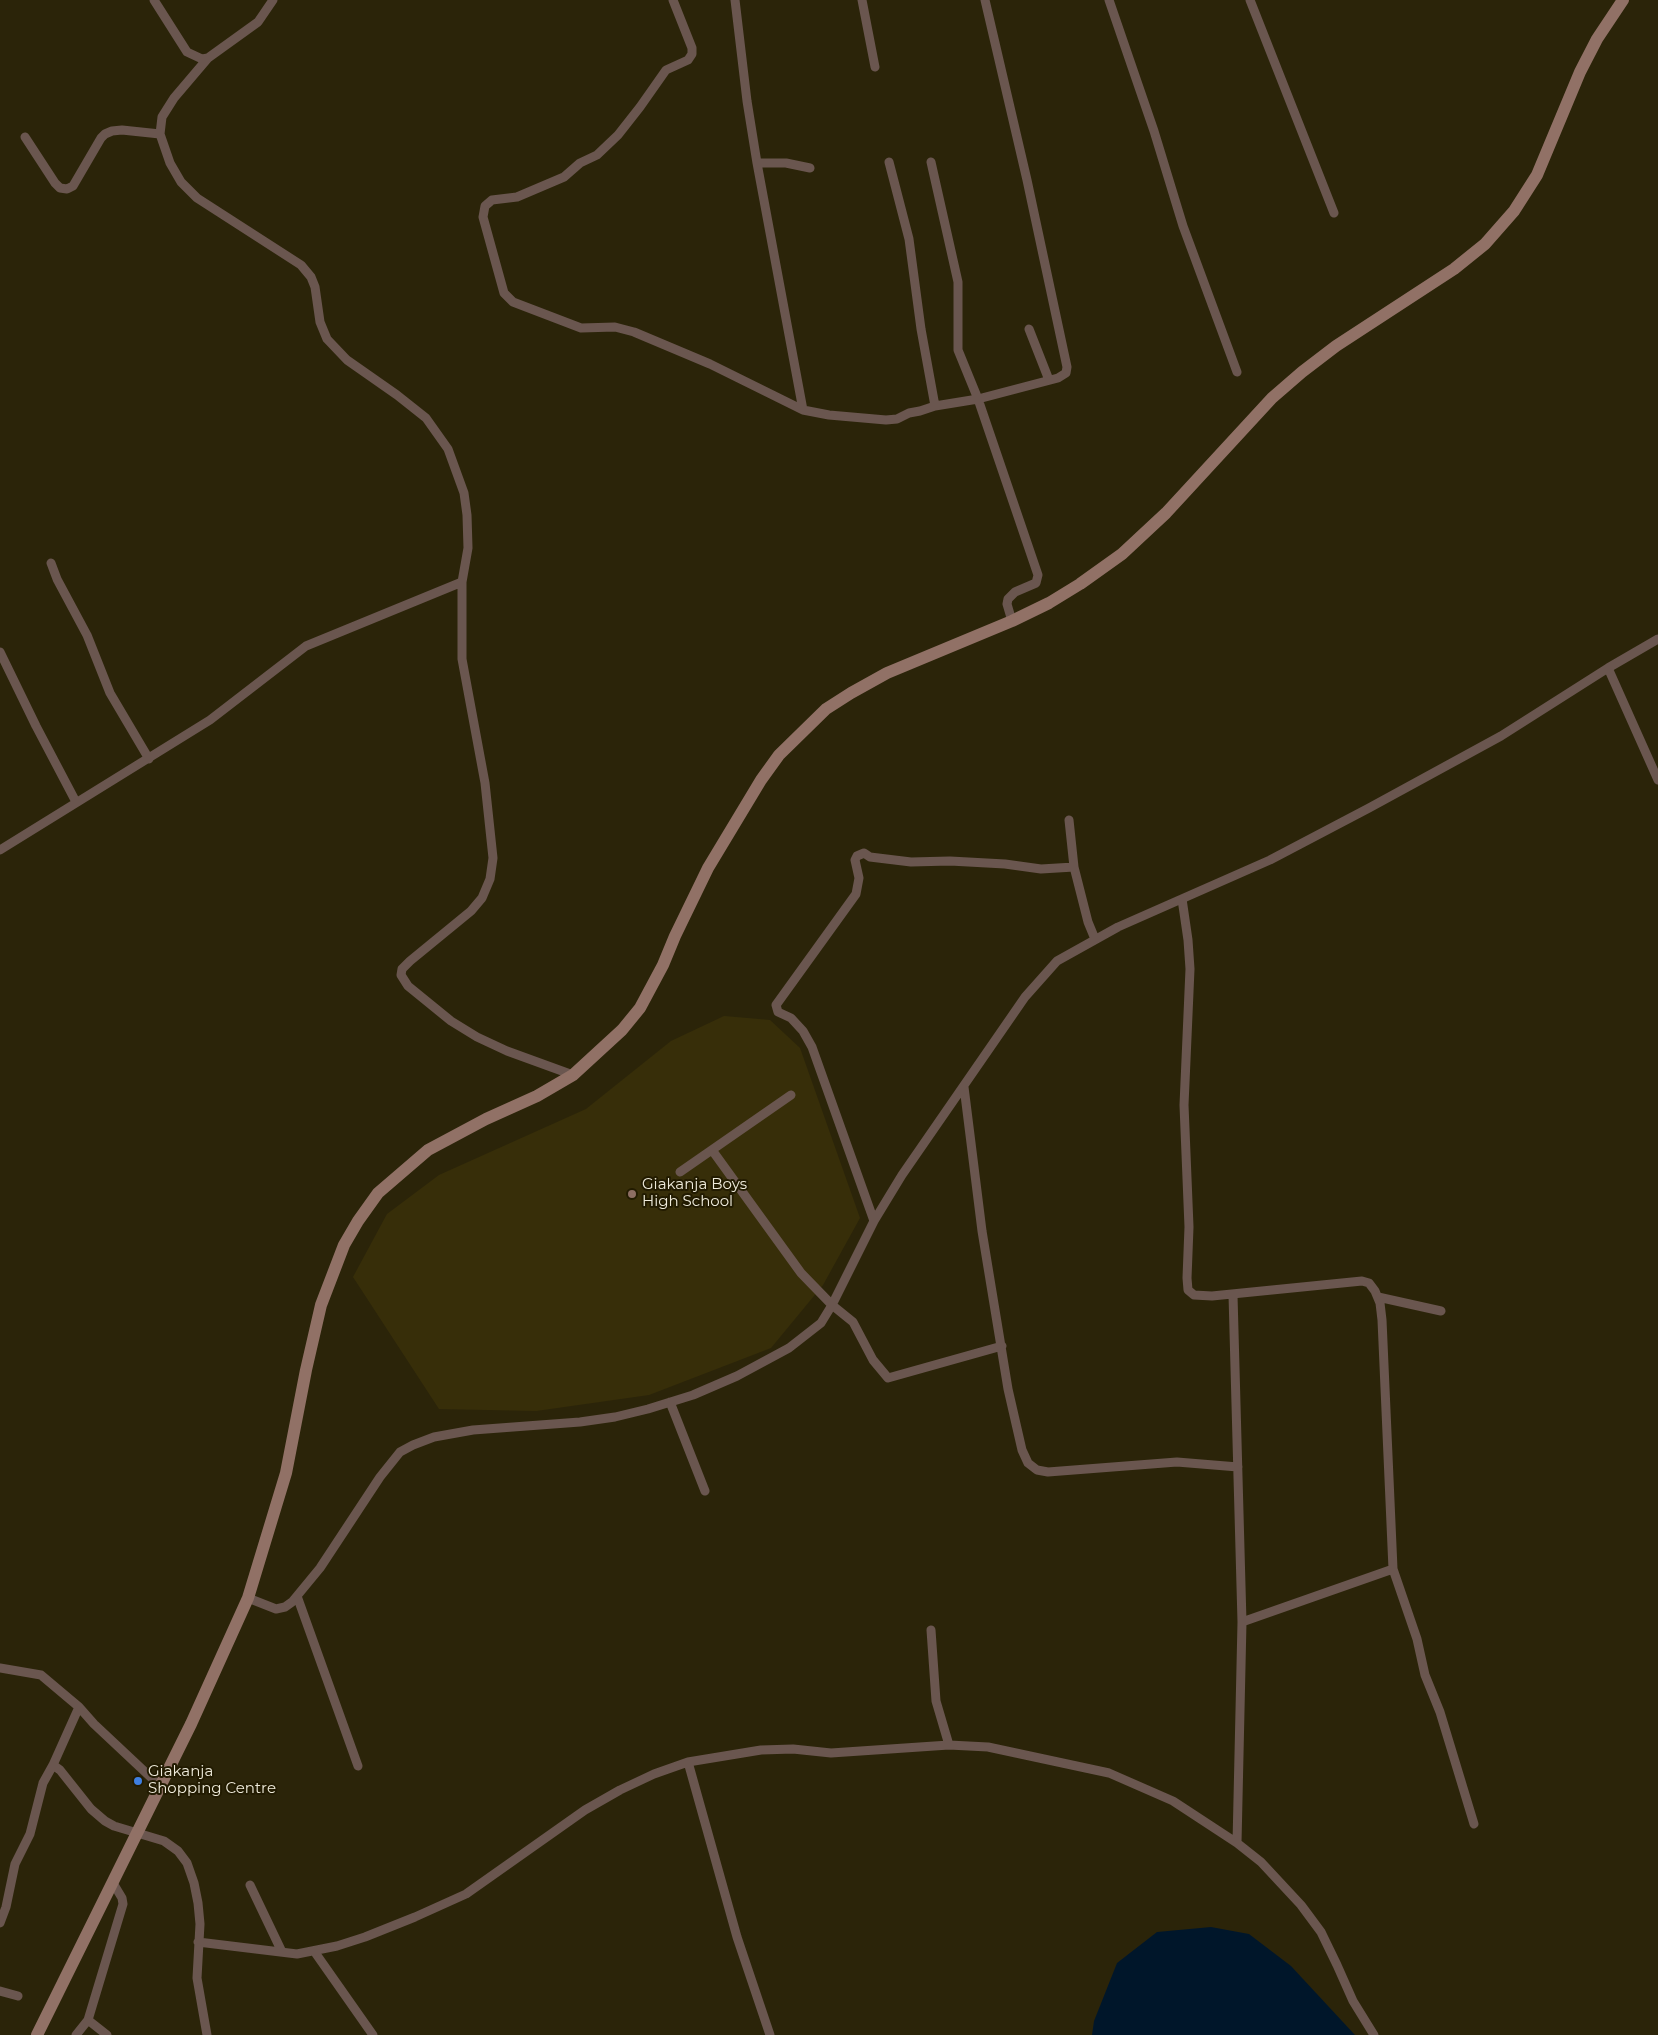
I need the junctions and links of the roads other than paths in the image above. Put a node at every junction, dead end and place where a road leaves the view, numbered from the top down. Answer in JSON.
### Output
{"nodes":[{"id":1,"x":154,"y":0,"type":"edge"},
{"id":2,"x":273,"y":0,"type":"edge"},
{"id":3,"x":673,"y":0,"type":"edge"},
{"id":4,"x":735,"y":0,"type":"edge"},
{"id":5,"x":862,"y":0,"type":"edge"},
{"id":6,"x":985,"y":0,"type":"edge"},
{"id":7,"x":1109,"y":0,"type":"edge"},
{"id":8,"x":1250,"y":0,"type":"edge"},
{"id":9,"x":1623,"y":0,"type":"edge"},
{"id":10,"x":208,"y":58,"type":"junction"},
{"id":11,"x":875,"y":67,"type":"dead end"},
{"id":12,"x":160,"y":134,"type":"junction"},
{"id":13,"x":25,"y":137,"type":"dead end"},
{"id":14,"x":889,"y":162,"type":"dead end"},
{"id":15,"x":931,"y":162,"type":"dead end"},
{"id":16,"x":757,"y":163,"type":"junction"},
{"id":17,"x":810,"y":168,"type":"dead end"},
{"id":18,"x":1334,"y":213,"type":"dead end"},
{"id":19,"x":1029,"y":330,"type":"dead end"},
{"id":20,"x":1237,"y":372,"type":"dead end"},
{"id":21,"x":1049,"y":380,"type":"junction"},
{"id":22,"x":978,"y":399,"type":"junction"},
{"id":23,"x":935,"y":406,"type":"junction"},
{"id":24,"x":803,"y":410,"type":"junction"},
{"id":25,"x":51,"y":563,"type":"dead end"},
{"id":26,"x":462,"y":582,"type":"junction"},
{"id":27,"x":1012,"y":621,"type":"junction"},
{"id":28,"x":1658,"y":639,"type":"edge"},
{"id":29,"x":0,"y":652,"type":"edge"},
{"id":30,"x":1608,"y":668,"type":"junction"},
{"id":31,"x":149,"y":759,"type":"junction"},
{"id":32,"x":1658,"y":780,"type":"edge"},
{"id":33,"x":76,"y":802,"type":"junction"},
{"id":34,"x":1069,"y":820,"type":"dead end"},
{"id":35,"x":0,"y":850,"type":"edge"},
{"id":36,"x":1074,"y":867,"type":"junction"},
{"id":37,"x":1182,"y":899,"type":"junction"},
{"id":38,"x":1095,"y":939,"type":"junction"},
{"id":39,"x":573,"y":1075,"type":"junction"},
{"id":40,"x":964,"y":1087,"type":"junction"},
{"id":41,"x":791,"y":1095,"type":"dead end"},
{"id":42,"x":712,"y":1150,"type":"junction"},
{"id":43,"x":680,"y":1172,"type":"dead end"},
{"id":44,"x":874,"y":1221,"type":"junction"},
{"id":45,"x":1233,"y":1295,"type":"junction"},
{"id":46,"x":1378,"y":1297,"type":"junction"},
{"id":47,"x":832,"y":1305,"type":"junction"},
{"id":48,"x":1441,"y":1312,"type":"dead end"},
{"id":49,"x":1002,"y":1346,"type":"junction"},
{"id":50,"x":670,"y":1402,"type":"junction"},
{"id":51,"x":1238,"y":1467,"type":"junction"},
{"id":52,"x":705,"y":1491,"type":"dead end"},
{"id":53,"x":1393,"y":1569,"type":"junction"},
{"id":54,"x":298,"y":1596,"type":"junction"},
{"id":55,"x":248,"y":1598,"type":"junction"},
{"id":56,"x":1242,"y":1622,"type":"junction"},
{"id":57,"x":931,"y":1630,"type":"dead end"},
{"id":58,"x":0,"y":1668,"type":"edge"},
{"id":59,"x":79,"y":1707,"type":"junction"},
{"id":60,"x":949,"y":1745,"type":"junction"},
{"id":61,"x":688,"y":1762,"type":"junction"},
{"id":62,"x":53,"y":1765,"type":"junction"},
{"id":63,"x":358,"y":1766,"type":"dead end"},
{"id":64,"x":159,"y":1785,"type":"junction"},
{"id":65,"x":1474,"y":1824,"type":"dead end"},
{"id":66,"x":137,"y":1833,"type":"junction"},
{"id":67,"x":1237,"y":1843,"type":"junction"},
{"id":68,"x":113,"y":1883,"type":"junction"},
{"id":69,"x":250,"y":1885,"type":"dead end"},
{"id":70,"x":0,"y":1923,"type":"edge"},
{"id":71,"x":198,"y":1942,"type":"junction"},
{"id":72,"x":314,"y":1951,"type":"junction"},
{"id":73,"x":282,"y":1952,"type":"junction"},
{"id":74,"x":0,"y":1991,"type":"edge"},
{"id":75,"x":18,"y":1996,"type":"dead end"},
{"id":76,"x":88,"y":2020,"type":"junction"},
{"id":77,"x":37,"y":2035,"type":"edge"},
{"id":78,"x":76,"y":2035,"type":"edge"},
{"id":79,"x":107,"y":2035,"type":"edge"},
{"id":80,"x":207,"y":2035,"type":"edge"},
{"id":81,"x":373,"y":2035,"type":"edge"},
{"id":82,"x":770,"y":2035,"type":"edge"},
{"id":83,"x":1374,"y":2035,"type":"edge"}],
"edges":[{"from":1,"to":10,"type":"street"},
{"from":2,"to":10,"type":"street"},
{"from":3,"to":24,"type":"street"},
{"from":4,"to":16,"type":"street"},
{"from":5,"to":11,"type":"street"},
{"from":6,"to":21,"type":"street"},
{"from":7,"to":20,"type":"street"},
{"from":8,"to":18,"type":"street"},
{"from":9,"to":27,"type":"main road"},
{"from":10,"to":12,"type":"street"},
{"from":12,"to":13,"type":"street"},
{"from":12,"to":26,"type":"street"},
{"from":14,"to":23,"type":"street"},
{"from":15,"to":22,"type":"street"},
{"from":16,"to":17,"type":"street"},
{"from":16,"to":24,"type":"street"},
{"from":19,"to":21,"type":"street"},
{"from":21,"to":22,"type":"street"},
{"from":22,"to":23,"type":"street"},
{"from":22,"to":27,"type":"street"},
{"from":23,"to":24,"type":"street"},
{"from":25,"to":31,"type":"street"},
{"from":26,"to":31,"type":"street"},
{"from":26,"to":39,"type":"street"},
{"from":27,"to":39,"type":"main road"},
{"from":28,"to":30,"type":"street"},
{"from":29,"to":33,"type":"street"},
{"from":30,"to":32,"type":"street"},
{"from":30,"to":37,"type":"street"},
{"from":31,"to":33,"type":"street"},
{"from":33,"to":35,"type":"street"},
{"from":34,"to":36,"type":"street"},
{"from":36,"to":38,"type":"street"},
{"from":36,"to":44,"type":"street"},
{"from":37,"to":38,"type":"street"},
{"from":37,"to":45,"type":"street"},
{"from":38,"to":40,"type":"street"},
{"from":39,"to":55,"type":"main road"},
{"from":40,"to":44,"type":"street"},
{"from":40,"to":49,"type":"street"},
{"from":41,"to":42,"type":"street"},
{"from":42,"to":43,"type":"street"},
{"from":42,"to":47,"type":"street"},
{"from":44,"to":47,"type":"street"},
{"from":45,"to":46,"type":"street"},
{"from":45,"to":51,"type":"street"},
{"from":46,"to":48,"type":"street"},
{"from":46,"to":53,"type":"street"},
{"from":47,"to":49,"type":"street"},
{"from":47,"to":50,"type":"street"},
{"from":49,"to":51,"type":"street"},
{"from":50,"to":52,"type":"street"},
{"from":50,"to":54,"type":"street"},
{"from":51,"to":56,"type":"street"},
{"from":53,"to":56,"type":"street"},
{"from":53,"to":65,"type":"street"},
{"from":54,"to":55,"type":"street"},
{"from":54,"to":63,"type":"street"},
{"from":55,"to":64,"type":"main road"},
{"from":56,"to":67,"type":"street"},
{"from":57,"to":60,"type":"street"},
{"from":58,"to":59,"type":"street"},
{"from":59,"to":62,"type":"street"},
{"from":59,"to":64,"type":"street"},
{"from":60,"to":61,"type":"street"},
{"from":60,"to":67,"type":"street"},
{"from":61,"to":72,"type":"street"},
{"from":61,"to":82,"type":"street"},
{"from":62,"to":66,"type":"street"},
{"from":62,"to":70,"type":"street"},
{"from":64,"to":66,"type":"main road"},
{"from":66,"to":68,"type":"main road"},
{"from":66,"to":71,"type":"street"},
{"from":67,"to":83,"type":"street"},
{"from":68,"to":76,"type":"street"},
{"from":68,"to":77,"type":"main road"},
{"from":69,"to":73,"type":"street"},
{"from":71,"to":73,"type":"street"},
{"from":71,"to":80,"type":"street"},
{"from":72,"to":73,"type":"street"},
{"from":72,"to":81,"type":"street"},
{"from":74,"to":75,"type":"street"},
{"from":76,"to":78,"type":"street"},
{"from":76,"to":79,"type":"street"}]}
